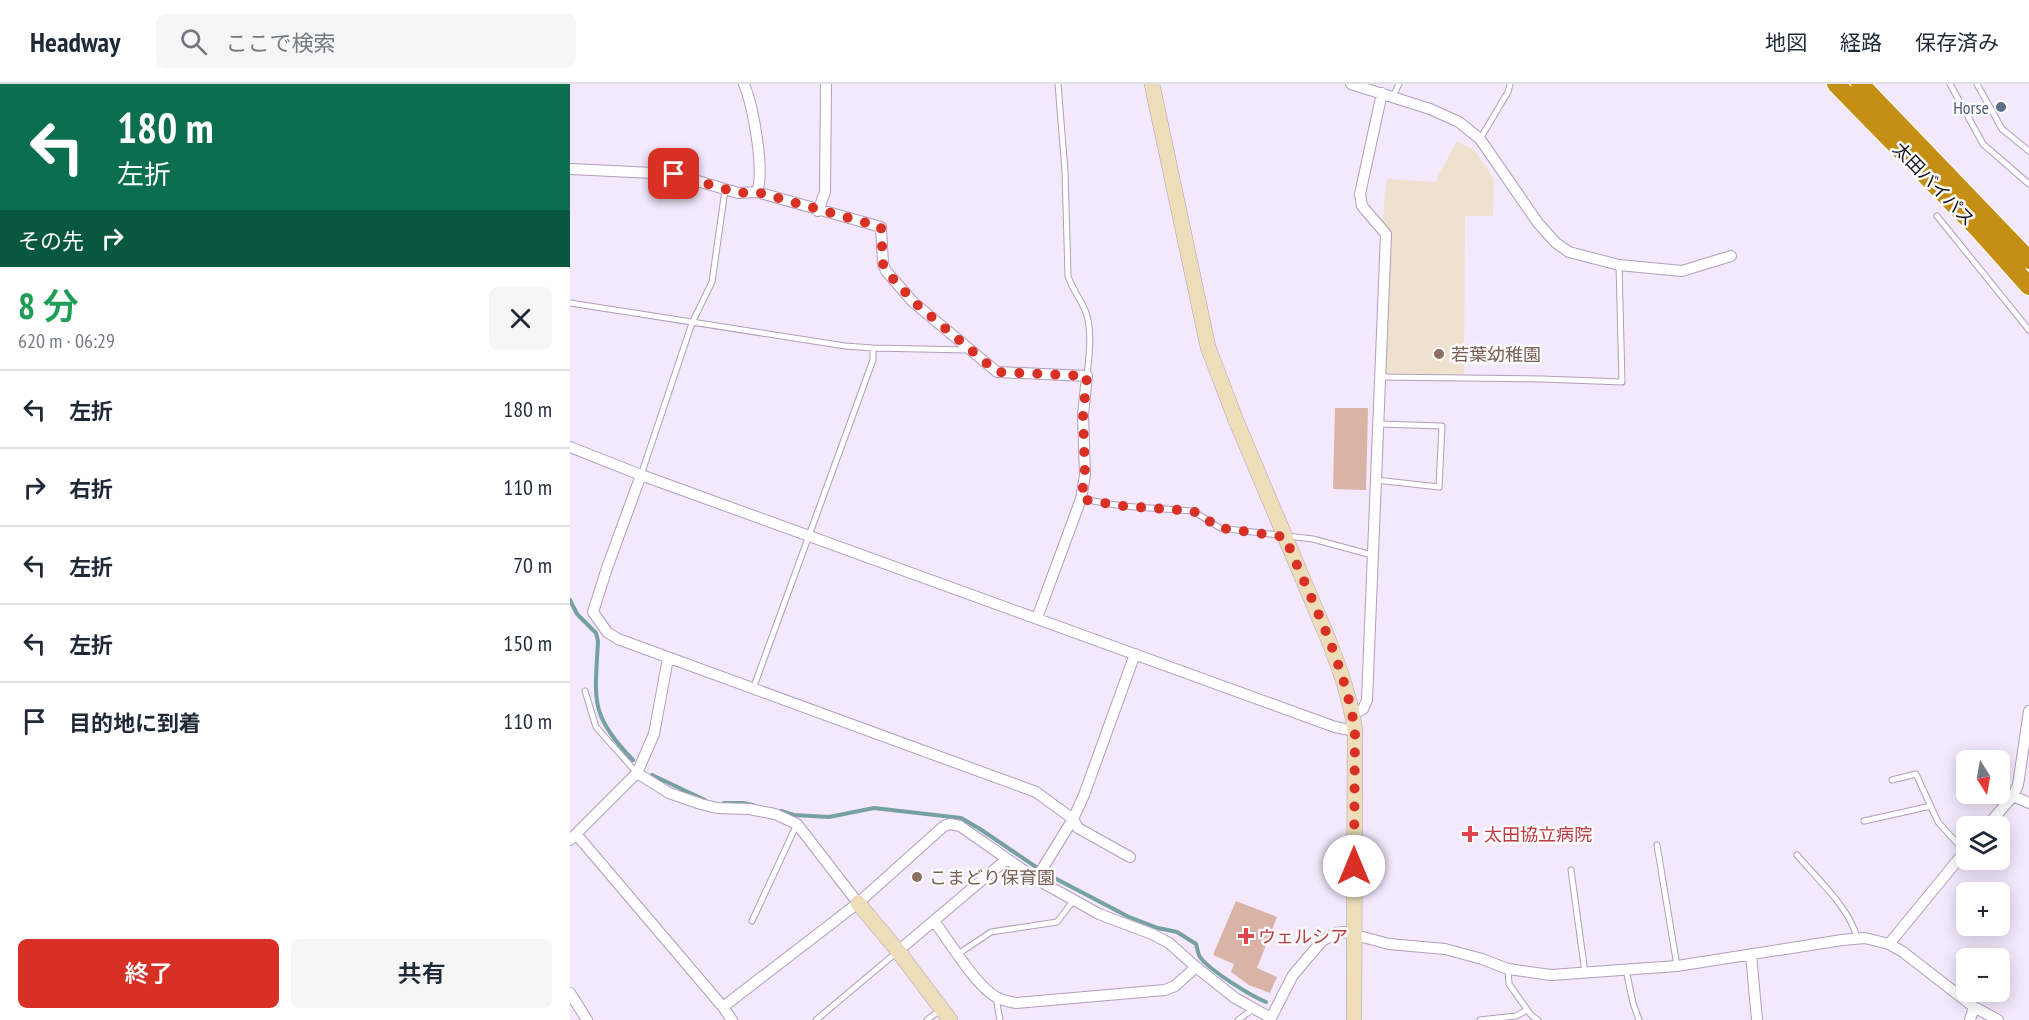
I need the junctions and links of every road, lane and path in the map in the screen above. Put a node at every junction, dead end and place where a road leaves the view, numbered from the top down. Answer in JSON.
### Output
{"nodes":[{"id":1,"x":744,"y":84,"type":"edge"},
{"id":2,"x":826,"y":84,"type":"edge"},
{"id":3,"x":1058,"y":84,"type":"edge"},
{"id":4,"x":1152,"y":84,"type":"edge"},
{"id":5,"x":1351,"y":84,"type":"edge"},
{"id":6,"x":1399,"y":84,"type":"edge"},
{"id":7,"x":1510,"y":84,"type":"edge"},
{"id":8,"x":1836,"y":84,"type":"edge"},
{"id":9,"x":1950,"y":84,"type":"edge"},
{"id":10,"x":1977,"y":84,"type":"edge"},
{"id":11,"x":1866,"y":88,"type":"edge"},
{"id":12,"x":1382,"y":93,"type":"junction"},
{"id":13,"x":1394,"y":96,"type":"junction"},
{"id":14,"x":1480,"y":139,"type":"junction"},
{"id":15,"x":2029,"y":143,"type":"edge"},
{"id":16,"x":2023,"y":147,"type":"junction"},
{"id":17,"x":2029,"y":152,"type":"edge"},
{"id":18,"x":570,"y":169,"type":"edge"},
{"id":19,"x":2029,"y":184,"type":"edge"},
{"id":20,"x":725,"y":190,"type":"junction"},
{"id":21,"x":757,"y":192,"type":"junction"},
{"id":22,"x":819,"y":211,"type":"junction"},
{"id":23,"x":1937,"y":216,"type":"dead end"},
{"id":24,"x":1731,"y":256,"type":"dead end"},
{"id":25,"x":2029,"y":260,"type":"edge"},
{"id":26,"x":1619,"y":266,"type":"junction"},
{"id":27,"x":2029,"y":286,"type":"edge"},
{"id":28,"x":570,"y":303,"type":"edge"},
{"id":29,"x":692,"y":323,"type":"junction"},
{"id":30,"x":2029,"y":330,"type":"edge"},
{"id":31,"x":873,"y":348,"type":"junction"},
{"id":32,"x":972,"y":350,"type":"junction"},
{"id":33,"x":1087,"y":376,"type":"junction"},
{"id":34,"x":1379,"y":377,"type":"junction"},
{"id":35,"x":1377,"y":424,"type":"junction"},
{"id":36,"x":570,"y":447,"type":"edge"},
{"id":37,"x":641,"y":475,"type":"junction"},
{"id":38,"x":1375,"y":479,"type":"junction"},
{"id":39,"x":1081,"y":499,"type":"junction"},
{"id":40,"x":809,"y":535,"type":"junction"},
{"id":41,"x":1285,"y":537,"type":"junction"},
{"id":42,"x":1372,"y":555,"type":"junction"},
{"id":43,"x":1037,"y":618,"type":"junction"},
{"id":44,"x":1136,"y":654,"type":"junction"},
{"id":45,"x":668,"y":658,"type":"junction"},
{"id":46,"x":753,"y":689,"type":"junction"},
{"id":47,"x":585,"y":691,"type":"dead end"},
{"id":48,"x":2029,"y":711,"type":"edge"},
{"id":49,"x":1353,"y":714,"type":"junction"},
{"id":50,"x":1355,"y":731,"type":"junction"},
{"id":51,"x":637,"y":773,"type":"junction"},
{"id":52,"x":1892,"y":780,"type":"dead end"},
{"id":53,"x":2013,"y":796,"type":"junction"},
{"id":54,"x":2029,"y":803,"type":"edge"},
{"id":55,"x":1931,"y":806,"type":"junction"},
{"id":56,"x":1996,"y":816,"type":"edge"},
{"id":57,"x":1073,"y":819,"type":"junction"},
{"id":58,"x":1863,"y":821,"type":"dead end"},
{"id":59,"x":797,"y":824,"type":"junction"},
{"id":60,"x":573,"y":837,"type":"edge"},
{"id":61,"x":1956,"y":841,"type":"edge"},
{"id":62,"x":1657,"y":845,"type":"dead end"},
{"id":63,"x":1797,"y":855,"type":"dead end"},
{"id":64,"x":1130,"y":856,"type":"dead end"},
{"id":65,"x":1007,"y":859,"type":"junction"},
{"id":66,"x":1956,"y":863,"type":"edge"},
{"id":67,"x":1571,"y":870,"type":"dead end"},
{"id":68,"x":1036,"y":879,"type":"junction"},
{"id":69,"x":1074,"y":900,"type":"junction"},
{"id":70,"x":858,"y":903,"type":"junction"},
{"id":71,"x":752,"y":921,"type":"dead end"},
{"id":72,"x":934,"y":921,"type":"junction"},
{"id":73,"x":1354,"y":934,"type":"junction"},
{"id":74,"x":1857,"y":938,"type":"junction"},
{"id":75,"x":1889,"y":944,"type":"junction"},
{"id":76,"x":898,"y":951,"type":"junction"},
{"id":77,"x":958,"y":954,"type":"junction"},
{"id":78,"x":1752,"y":954,"type":"junction"},
{"id":79,"x":1677,"y":966,"type":"junction"},
{"id":80,"x":1196,"y":967,"type":"junction"},
{"id":81,"x":1508,"y":969,"type":"junction"},
{"id":82,"x":1626,"y":970,"type":"junction"},
{"id":83,"x":1585,"y":973,"type":"junction"},
{"id":84,"x":570,"y":993,"type":"edge"},
{"id":85,"x":996,"y":998,"type":"junction"},
{"id":86,"x":723,"y":1007,"type":"junction"},
{"id":87,"x":1974,"y":1007,"type":"junction"},
{"id":88,"x":1254,"y":1008,"type":"junction"},
{"id":89,"x":1527,"y":1010,"type":"junction"},
{"id":90,"x":946,"y":1014,"type":"edge"},
{"id":91,"x":1271,"y":1019,"type":"edge"},
{"id":92,"x":1503,"y":1019,"type":"edge"},
{"id":93,"x":587,"y":1020,"type":"edge"},
{"id":94,"x":732,"y":1020,"type":"edge"},
{"id":95,"x":816,"y":1020,"type":"edge"},
{"id":96,"x":927,"y":1020,"type":"edge"},
{"id":97,"x":1000,"y":1020,"type":"edge"},
{"id":98,"x":1238,"y":1020,"type":"edge"},
{"id":99,"x":1354,"y":1020,"type":"edge"},
{"id":100,"x":1480,"y":1020,"type":"edge"},
{"id":101,"x":1538,"y":1020,"type":"edge"},
{"id":102,"x":1639,"y":1020,"type":"edge"},
{"id":103,"x":1757,"y":1020,"type":"edge"},
{"id":104,"x":1970,"y":1020,"type":"edge"},
{"id":105,"x":1998,"y":1020,"type":"edge"}],
"edges":[{"from":1,"to":21,"type":"street"},
{"from":2,"to":22,"type":"street"},
{"from":3,"to":33,"type":"lane"},
{"from":4,"to":41,"type":"street"},
{"from":5,"to":12,"type":"street"},
{"from":6,"to":13,"type":"lane"},
{"from":7,"to":14,"type":"lane"},
{"from":8,"to":27,"type":"highway","name":"太田バイパス"},
{"from":9,"to":19,"type":"lane"},
{"from":10,"to":16,"type":"lane"},
{"from":11,"to":25,"type":"highway","name":"太田バイパス"},
{"from":12,"to":13,"type":"street"},
{"from":12,"to":34,"type":"street"},
{"from":13,"to":14,"type":"street"},
{"from":14,"to":26,"type":"street"},
{"from":15,"to":16,"type":"lane"},
{"from":16,"to":17,"type":"lane"},
{"from":18,"to":20,"type":"street"},
{"from":20,"to":21,"type":"street"},
{"from":20,"to":29,"type":"lane"},
{"from":21,"to":22,"type":"street"},
{"from":22,"to":32,"type":"street"},
{"from":23,"to":30,"type":"lane"},
{"from":24,"to":26,"type":"street"},
{"from":26,"to":34,"type":"lane"},
{"from":28,"to":29,"type":"lane"},
{"from":29,"to":31,"type":"lane"},
{"from":29,"to":37,"type":"lane"},
{"from":31,"to":32,"type":"lane"},
{"from":31,"to":40,"type":"lane"},
{"from":32,"to":33,"type":"street"},
{"from":33,"to":39,"type":"street"},
{"from":34,"to":35,"type":"street"},
{"from":35,"to":38,"type":"street"},
{"from":35,"to":38,"type":"lane"},
{"from":36,"to":37,"type":"street"},
{"from":37,"to":40,"type":"street"},
{"from":37,"to":45,"type":"street"},
{"from":38,"to":42,"type":"street"},
{"from":39,"to":41,"type":"lane"},
{"from":39,"to":43,"type":"street"},
{"from":40,"to":43,"type":"street"},
{"from":40,"to":46,"type":"lane"},
{"from":41,"to":42,"type":"lane"},
{"from":41,"to":49,"type":"street"},
{"from":42,"to":49,"type":"street"},
{"from":43,"to":44,"type":"street"},
{"from":44,"to":50,"type":"street"},
{"from":44,"to":57,"type":"street"},
{"from":45,"to":46,"type":"street"},
{"from":45,"to":51,"type":"street"},
{"from":46,"to":57,"type":"street"},
{"from":47,"to":51,"type":"lane"},
{"from":48,"to":53,"type":"street"},
{"from":49,"to":50,"type":"street"},
{"from":50,"to":73,"type":"street"},
{"from":51,"to":59,"type":"street"},
{"from":51,"to":60,"type":"street"},
{"from":52,"to":55,"type":"lane"},
{"from":53,"to":54,"type":"street"},
{"from":53,"to":56,"type":"street"},
{"from":55,"to":58,"type":"lane"},
{"from":55,"to":61,"type":"lane"},
{"from":57,"to":64,"type":"street"},
{"from":57,"to":68,"type":"street"},
{"from":59,"to":70,"type":"street"},
{"from":59,"to":71,"type":"lane"},
{"from":60,"to":86,"type":"street"},
{"from":62,"to":79,"type":"lane"},
{"from":63,"to":74,"type":"lane"},
{"from":65,"to":68,"type":"street"},
{"from":65,"to":70,"type":"street"},
{"from":65,"to":72,"type":"street"},
{"from":66,"to":75,"type":"street"},
{"from":67,"to":83,"type":"lane"},
{"from":68,"to":69,"type":"street"},
{"from":69,"to":77,"type":"lane"},
{"from":69,"to":80,"type":"street"},
{"from":70,"to":76,"type":"street"},
{"from":70,"to":86,"type":"street"},
{"from":72,"to":76,"type":"street"},
{"from":72,"to":77,"type":"street"},
{"from":73,"to":81,"type":"street"},
{"from":73,"to":91,"type":"street"},
{"from":73,"to":99,"type":"street"},
{"from":74,"to":75,"type":"street"},
{"from":74,"to":78,"type":"street"},
{"from":75,"to":87,"type":"street"},
{"from":76,"to":90,"type":"street"},
{"from":76,"to":95,"type":"lane"},
{"from":77,"to":85,"type":"street"},
{"from":78,"to":79,"type":"street"},
{"from":78,"to":103,"type":"street"},
{"from":79,"to":82,"type":"street"},
{"from":80,"to":85,"type":"street"},
{"from":80,"to":88,"type":"street"},
{"from":81,"to":83,"type":"street"},
{"from":81,"to":89,"type":"lane"},
{"from":82,"to":83,"type":"street"},
{"from":82,"to":102,"type":"lane"},
{"from":84,"to":93,"type":"street"},
{"from":85,"to":97,"type":"lane"},
{"from":86,"to":94,"type":"street"},
{"from":87,"to":104,"type":"street"},
{"from":87,"to":105,"type":"street"},
{"from":88,"to":91,"type":"street"},
{"from":88,"to":98,"type":"lane"},
{"from":89,"to":92,"type":"lane"},
{"from":89,"to":101,"type":"lane"},
{"from":90,"to":96,"type":"lane"},
{"from":92,"to":100,"type":"lane"}]}
